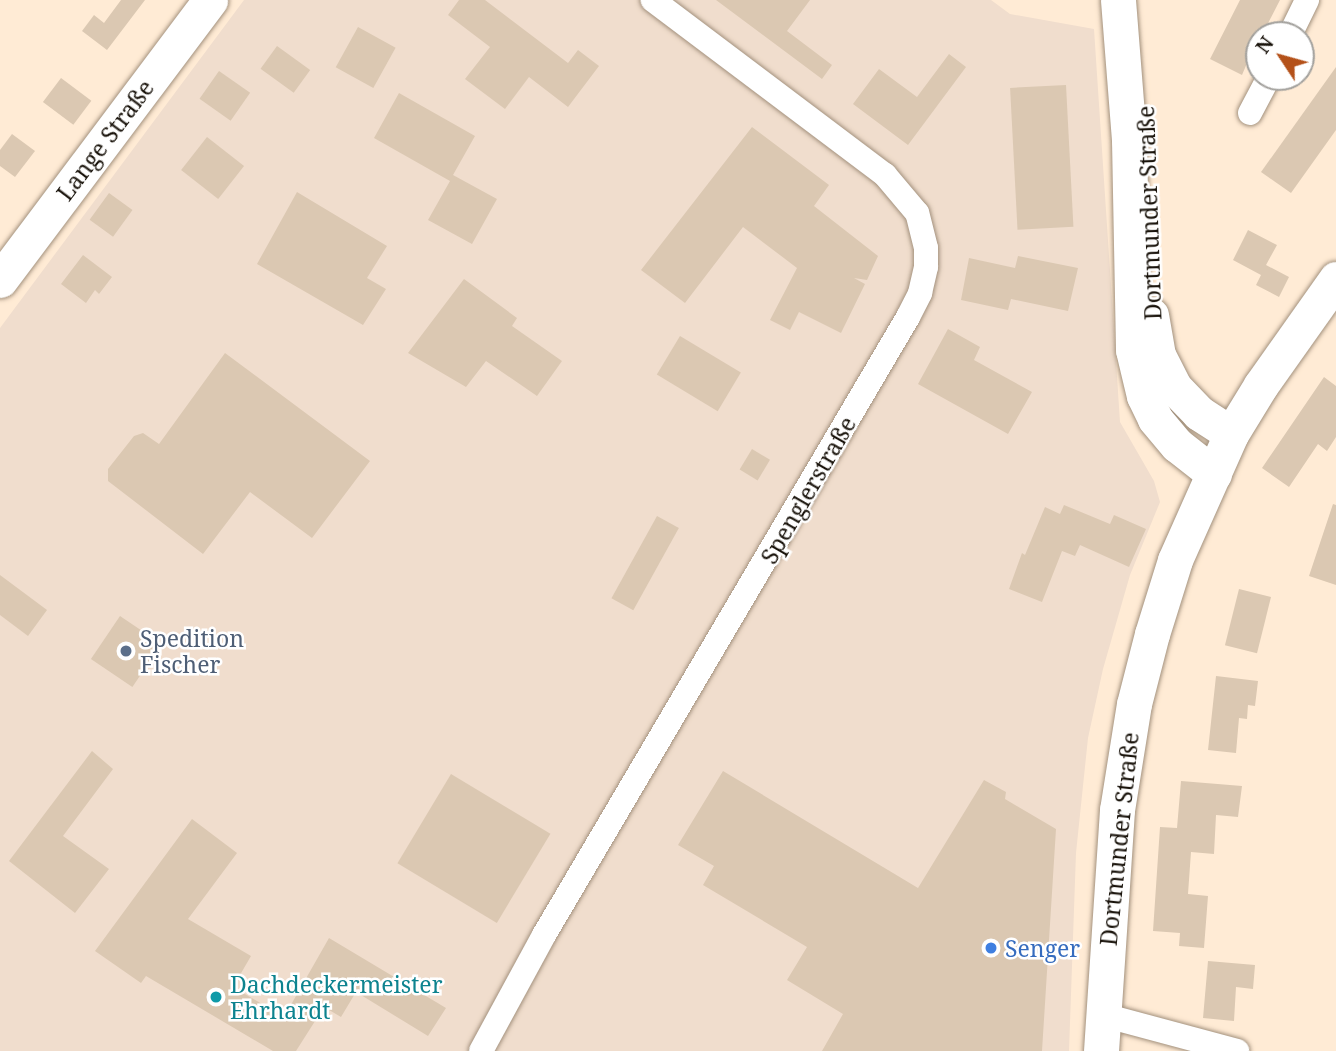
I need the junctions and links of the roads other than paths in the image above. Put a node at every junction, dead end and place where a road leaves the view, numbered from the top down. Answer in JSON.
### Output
{"nodes":[{"id":1,"x":210,"y":0,"type":"edge"},
{"id":2,"x":653,"y":0,"type":"edge"},
{"id":3,"x":1118,"y":0,"type":"edge"},
{"id":4,"x":1136,"y":0,"type":"edge"},
{"id":5,"x":1307,"y":0,"type":"edge"},
{"id":6,"x":1297,"y":21,"type":"edge"},
{"id":7,"x":1262,"y":91,"type":"edge"},
{"id":8,"x":1250,"y":113,"type":"dead end"},
{"id":9,"x":1336,"y":279,"type":"edge"},
{"id":10,"x":0,"y":280,"type":"edge"},
{"id":11,"x":1231,"y":434,"type":"junction"},
{"id":12,"x":1213,"y":474,"type":"junction"},
{"id":13,"x":1103,"y":1014,"type":"junction"},
{"id":14,"x":481,"y":1051,"type":"edge"},
{"id":15,"x":1101,"y":1051,"type":"edge"},
{"id":16,"x":1237,"y":1051,"type":"edge"}],
"edges":[{"from":1,"to":10,"type":"main road","name":"Lange Straße"},
{"from":2,"to":14,"type":"street","name":"Spenglerstraße"},
{"from":3,"to":12,"type":"main road","name":"Dortmunder Straße"},
{"from":4,"to":11,"type":"main road","name":"Dortmunder Straße"},
{"from":5,"to":6,"type":"street"},
{"from":7,"to":8,"type":"street"},
{"from":9,"to":11,"type":"main road"},
{"from":11,"to":12,"type":"main road","name":"Dortmunder Straße"},
{"from":12,"to":13,"type":"main road","name":"Dortmunder Straße"},
{"from":13,"to":15,"type":"main road","name":"Dortmunder Straße"},
{"from":13,"to":16,"type":"street"}]}
